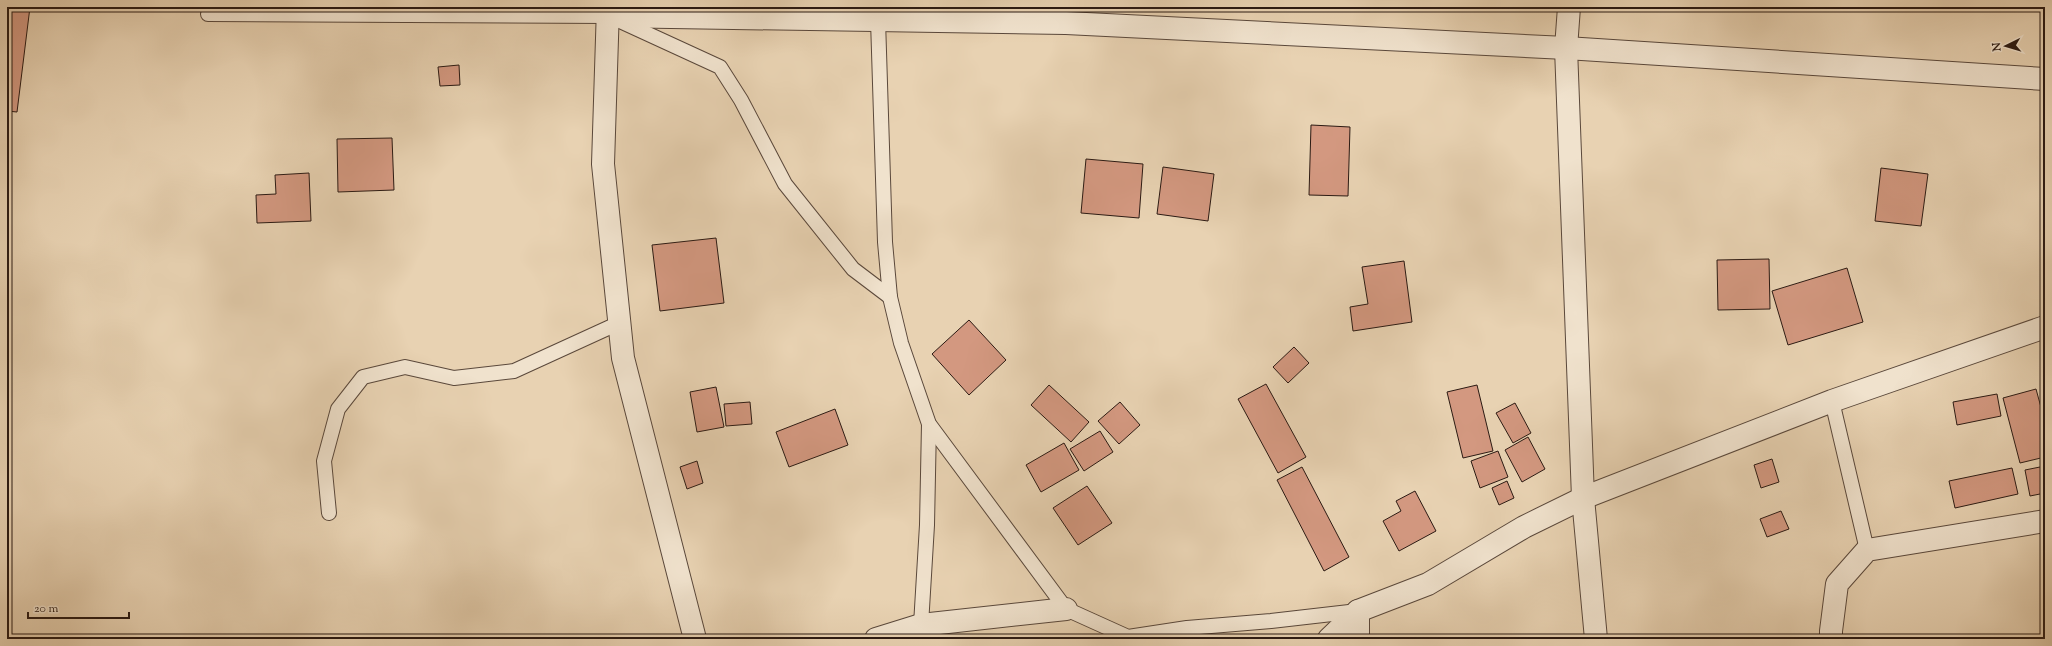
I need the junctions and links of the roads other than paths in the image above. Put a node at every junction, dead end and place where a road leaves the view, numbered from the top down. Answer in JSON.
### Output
{"nodes":[{"id":1,"x":1569,"y":7,"type":"edge"},
{"id":2,"x":609,"y":12,"type":"edge"},
{"id":3,"x":208,"y":14,"type":"dead end"},
{"id":4,"x":878,"y":20,"type":"junction"},
{"id":5,"x":1566,"y":48,"type":"junction"},
{"id":6,"x":2045,"y":79,"type":"edge"},
{"id":7,"x":890,"y":297,"type":"junction"},
{"id":8,"x":619,"y":323,"type":"junction"},
{"id":9,"x":2045,"y":327,"type":"edge"},
{"id":10,"x":1832,"y":401,"type":"junction"},
{"id":11,"x":928,"y":424,"type":"junction"},
{"id":12,"x":1583,"y":498,"type":"junction"},
{"id":13,"x":329,"y":513,"type":"dead end"},
{"id":14,"x":2045,"y":521,"type":"edge"},
{"id":15,"x":1867,"y":550,"type":"junction"},
{"id":16,"x":1066,"y":609,"type":"junction"},
{"id":17,"x":1358,"y":611,"type":"junction"},
{"id":18,"x":921,"y":625,"type":"junction"},
{"id":19,"x":1129,"y":638,"type":"edge"},
{"id":20,"x":695,"y":639,"type":"edge"},
{"id":21,"x":876,"y":639,"type":"edge"},
{"id":22,"x":1329,"y":639,"type":"edge"},
{"id":23,"x":1358,"y":639,"type":"edge"},
{"id":24,"x":1596,"y":639,"type":"edge"},
{"id":25,"x":1831,"y":639,"type":"edge"}],
"edges":[{"from":1,"to":5,"type":"street"},
{"from":2,"to":3,"type":"lane"},
{"from":2,"to":4,"type":"street"},
{"from":2,"to":7,"type":"lane"},
{"from":2,"to":8,"type":"street"},
{"from":4,"to":5,"type":"street"},
{"from":4,"to":7,"type":"lane"},
{"from":5,"to":6,"type":"street"},
{"from":5,"to":12,"type":"street"},
{"from":7,"to":11,"type":"lane"},
{"from":8,"to":13,"type":"lane"},
{"from":8,"to":20,"type":"street"},
{"from":9,"to":10,"type":"street"},
{"from":10,"to":12,"type":"street"},
{"from":10,"to":15,"type":"lane"},
{"from":11,"to":16,"type":"lane"},
{"from":11,"to":18,"type":"lane"},
{"from":12,"to":17,"type":"street"},
{"from":12,"to":24,"type":"street"},
{"from":14,"to":15,"type":"street"},
{"from":15,"to":25,"type":"street"},
{"from":16,"to":18,"type":"street"},
{"from":16,"to":19,"type":"lane"},
{"from":17,"to":19,"type":"lane"},
{"from":17,"to":22,"type":"street"},
{"from":17,"to":23,"type":"street"},
{"from":18,"to":21,"type":"street"}]}
